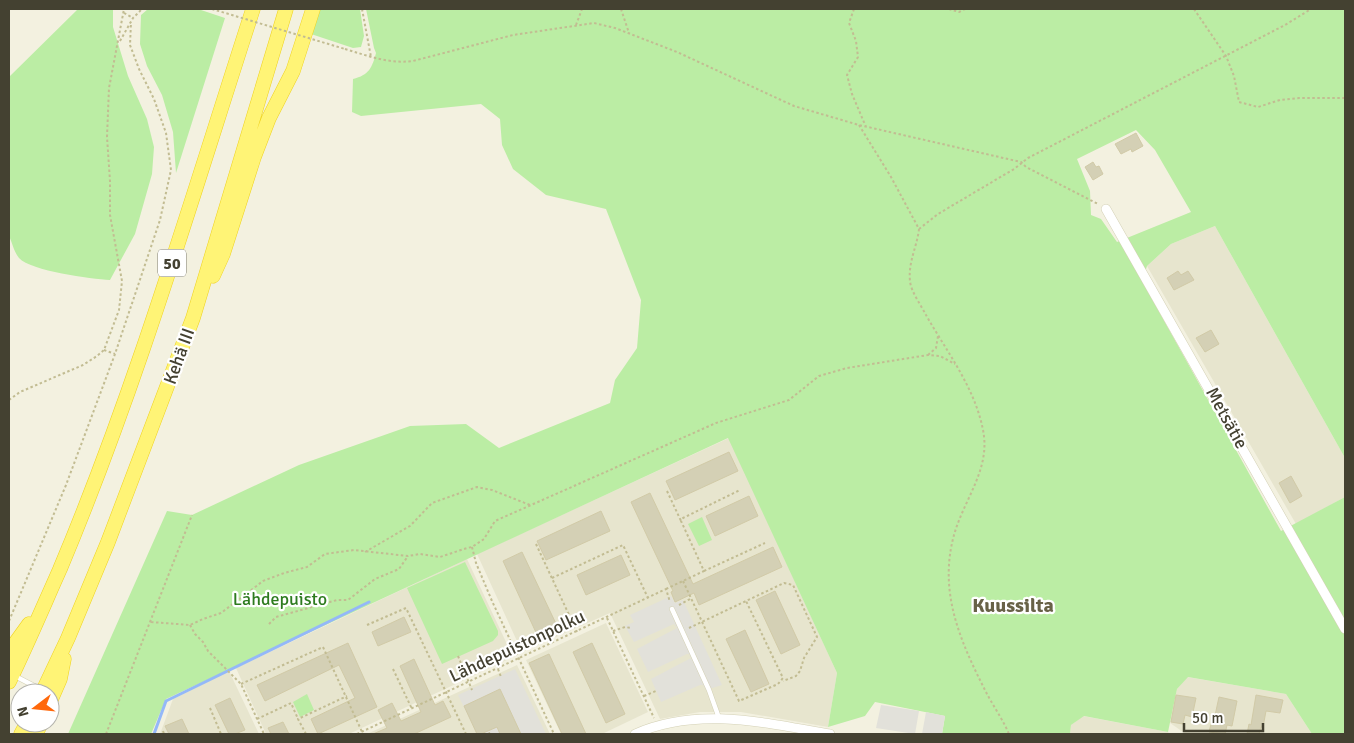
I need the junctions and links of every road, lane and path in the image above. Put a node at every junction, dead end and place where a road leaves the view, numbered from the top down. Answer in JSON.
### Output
{"nodes":[{"id":1,"x":124,"y":9,"type":"edge"},
{"id":2,"x":142,"y":9,"type":"edge"},
{"id":3,"x":212,"y":9,"type":"edge"},
{"id":4,"x":253,"y":9,"type":"edge"},
{"id":5,"x":286,"y":9,"type":"edge"},
{"id":6,"x":313,"y":9,"type":"edge"},
{"id":7,"x":362,"y":9,"type":"edge"},
{"id":8,"x":582,"y":9,"type":"edge"},
{"id":9,"x":621,"y":9,"type":"edge"},
{"id":10,"x":854,"y":9,"type":"edge"},
{"id":11,"x":949,"y":9,"type":"edge"},
{"id":12,"x":965,"y":9,"type":"edge"},
{"id":13,"x":1194,"y":9,"type":"edge"},
{"id":14,"x":1311,"y":9,"type":"edge"},
{"id":15,"x":124,"y":13,"type":"junction"},
{"id":16,"x":133,"y":18,"type":"junction"},
{"id":17,"x":131,"y":22,"type":"junction"},
{"id":18,"x":576,"y":26,"type":"junction"},
{"id":19,"x":629,"y":33,"type":"junction"},
{"id":20,"x":118,"y":46,"type":"junction"},
{"id":21,"x":1226,"y":56,"type":"junction"},
{"id":22,"x":372,"y":57,"type":"junction"},
{"id":23,"x":1345,"y":98,"type":"edge"},
{"id":24,"x":859,"y":125,"type":"junction"},
{"id":25,"x":866,"y":127,"type":"junction"},
{"id":26,"x":1021,"y":162,"type":"junction"},
{"id":27,"x":1106,"y":208,"type":"joint"},
{"id":28,"x":920,"y":229,"type":"junction"},
{"id":29,"x":193,"y":318,"type":"junction"},
{"id":30,"x":938,"y":336,"type":"junction"},
{"id":31,"x":104,"y":350,"type":"junction"},
{"id":32,"x":115,"y":354,"type":"junction"},
{"id":33,"x":928,"y":355,"type":"junction"},
{"id":34,"x":955,"y":364,"type":"junction"},
{"id":35,"x":9,"y":400,"type":"edge"},
{"id":36,"x":740,"y":490,"type":"dead end"},
{"id":37,"x":667,"y":491,"type":"dead end"},
{"id":38,"x":530,"y":505,"type":"junction"},
{"id":39,"x":192,"y":515,"type":"dead end"},
{"id":40,"x":681,"y":521,"type":"junction"},
{"id":41,"x":764,"y":543,"type":"dead end"},
{"id":42,"x":536,"y":544,"type":"dead end"},
{"id":43,"x":472,"y":548,"type":"junction"},
{"id":44,"x":365,"y":552,"type":"junction"},
{"id":45,"x":408,"y":556,"type":"junction"},
{"id":46,"x":704,"y":571,"type":"junction"},
{"id":47,"x":552,"y":578,"type":"junction"},
{"id":48,"x":683,"y":581,"type":"junction"},
{"id":49,"x":666,"y":589,"type":"junction"},
{"id":50,"x":648,"y":598,"type":"junction"},
{"id":51,"x":690,"y":599,"type":"junction"},
{"id":52,"x":746,"y":601,"type":"junction"},
{"id":53,"x":44,"y":606,"type":"junction"},
{"id":54,"x":672,"y":609,"type":"junction"},
{"id":55,"x":607,"y":618,"type":"junction"},
{"id":56,"x":9,"y":621,"type":"edge"},
{"id":57,"x":151,"y":622,"type":"junction"},
{"id":58,"x":701,"y":623,"type":"junction"},
{"id":59,"x":269,"y":624,"type":"dead end"},
{"id":60,"x":190,"y":625,"type":"junction"},
{"id":61,"x":367,"y":625,"type":"dead end"},
{"id":62,"x":631,"y":628,"type":"dead end"},
{"id":63,"x":1345,"y":628,"type":"edge"},
{"id":64,"x":613,"y":631,"type":"junction"},
{"id":65,"x":683,"y":631,"type":"junction"},
{"id":66,"x":577,"y":632,"type":"junction"},
{"id":67,"x":458,"y":656,"type":"dead end"},
{"id":68,"x":9,"y":657,"type":"edge"},
{"id":69,"x":518,"y":659,"type":"junction"},
{"id":70,"x":498,"y":669,"type":"junction"},
{"id":71,"x":393,"y":670,"type":"dead end"},
{"id":72,"x":501,"y":677,"type":"dead end"},
{"id":73,"x":11,"y":679,"type":"edge"},
{"id":74,"x":469,"y":682,"type":"junction"},
{"id":75,"x":781,"y":682,"type":"junction"},
{"id":76,"x":50,"y":683,"type":"edge"},
{"id":77,"x":241,"y":684,"type":"junction"},
{"id":78,"x":472,"y":690,"type":"dead end"},
{"id":79,"x":656,"y":691,"type":"dead end"},
{"id":80,"x":446,"y":693,"type":"junction"},
{"id":81,"x":347,"y":696,"type":"junction"},
{"id":82,"x":644,"y":696,"type":"junction"},
{"id":83,"x":210,"y":708,"type":"dead end"},
{"id":84,"x":412,"y":709,"type":"junction"},
{"id":85,"x":719,"y":718,"type":"junction"},
{"id":86,"x":257,"y":719,"type":"junction"},
{"id":87,"x":298,"y":719,"type":"junction"},
{"id":88,"x":657,"y":726,"type":"junction"},
{"id":89,"x":492,"y":732,"type":"dead end"},
{"id":90,"x":363,"y":733,"type":"edge"},
{"id":91,"x":106,"y":734,"type":"edge"},
{"id":92,"x":221,"y":734,"type":"edge"},
{"id":93,"x":264,"y":734,"type":"edge"},
{"id":94,"x":306,"y":734,"type":"edge"},
{"id":95,"x":357,"y":734,"type":"edge"},
{"id":96,"x":466,"y":734,"type":"edge"},
{"id":97,"x":488,"y":734,"type":"edge"},
{"id":98,"x":554,"y":734,"type":"edge"},
{"id":99,"x":635,"y":734,"type":"edge"},
{"id":100,"x":830,"y":734,"type":"edge"},
{"id":101,"x":1008,"y":734,"type":"edge"}],
"edges":[{"from":1,"to":15,"type":"path"},
{"from":2,"to":16,"type":"path"},
{"from":3,"to":22,"type":"path","bridge":true},
{"from":4,"to":53,"type":"highway","name":"Kehä III","number":"50"},
{"from":5,"to":29,"type":"highway","name":"Kehä III","number":"50"},
{"from":6,"to":29,"type":"highway"},
{"from":7,"to":22,"type":"path"},
{"from":8,"to":18,"type":"path"},
{"from":9,"to":19,"type":"path"},
{"from":10,"to":25,"type":"path"},
{"from":11,"to":12,"type":"path"},
{"from":13,"to":21,"type":"path"},
{"from":14,"to":21,"type":"path"},
{"from":15,"to":16,"type":"path"},
{"from":15,"to":20,"type":"path"},
{"from":16,"to":17,"type":"path"},
{"from":17,"to":20,"type":"path"},
{"from":17,"to":32,"type":"path"},
{"from":18,"to":19,"type":"path"},
{"from":18,"to":22,"type":"path"},
{"from":19,"to":24,"type":"path"},
{"from":20,"to":31,"type":"path"},
{"from":21,"to":23,"type":"path"},
{"from":21,"to":26,"type":"path"},
{"from":24,"to":25,"type":"path"},
{"from":24,"to":28,"type":"path"},
{"from":25,"to":26,"type":"path"},
{"from":26,"to":27,"type":"path"},
{"from":26,"to":28,"type":"path"},
{"from":27,"to":63,"type":"street","name":"Metsätie"},
{"from":28,"to":30,"type":"path"},
{"from":29,"to":76,"type":"highway","name":"Kehä III","number":"50"},
{"from":30,"to":33,"type":"path"},
{"from":30,"to":34,"type":"path"},
{"from":31,"to":32,"type":"path"},
{"from":31,"to":35,"type":"path"},
{"from":32,"to":56,"type":"path"},
{"from":33,"to":34,"type":"path"},
{"from":33,"to":38,"type":"path"},
{"from":34,"to":101,"type":"path"},
{"from":36,"to":40,"type":"path"},
{"from":37,"to":40,"type":"path"},
{"from":38,"to":43,"type":"path"},
{"from":38,"to":44,"type":"path"},
{"from":39,"to":57,"type":"path"},
{"from":40,"to":46,"type":"path"},
{"from":41,"to":46,"type":"path"},
{"from":42,"to":47,"type":"path"},
{"from":43,"to":45,"type":"path"},
{"from":43,"to":69,"type":"path"},
{"from":44,"to":45,"type":"path"},
{"from":44,"to":60,"type":"path"},
{"from":45,"to":59,"type":"path"},
{"from":46,"to":48,"type":"path"},
{"from":47,"to":50,"type":"path"},
{"from":47,"to":66,"type":"path"},
{"from":48,"to":49,"type":"path"},
{"from":48,"to":51,"type":"path"},
{"from":49,"to":50,"type":"path"},
{"from":49,"to":54,"type":"path"},
{"from":50,"to":55,"type":"path"},
{"from":51,"to":54,"type":"path"},
{"from":51,"to":58,"type":"path"},
{"from":52,"to":58,"type":"path"},
{"from":52,"to":75,"type":"path"},
{"from":52,"to":75,"type":"path"},
{"from":53,"to":68,"type":"highway"},
{"from":53,"to":73,"type":"highway","name":"Kehä III","number":"50"},
{"from":54,"to":65,"type":"lane"},
{"from":55,"to":64,"type":"path","name":"Lähdepuistonpolku"},
{"from":55,"to":66,"type":"path","name":"Lähdepuistonpolku"},
{"from":57,"to":60,"type":"path"},
{"from":57,"to":91,"type":"path"},
{"from":58,"to":65,"type":"path"},
{"from":58,"to":75,"type":"path"},
{"from":60,"to":77,"type":"path"},
{"from":61,"to":80,"type":"path"},
{"from":62,"to":64,"type":"path"},
{"from":64,"to":82,"type":"path","name":"Lähdepuistonpolku"},
{"from":65,"to":85,"type":"lane"},
{"from":66,"to":69,"type":"path","name":"Lähdepuistonpolku"},
{"from":67,"to":74,"type":"path"},
{"from":69,"to":70,"type":"path","name":"Lähdepuistonpolku"},
{"from":69,"to":98,"type":"path"},
{"from":70,"to":72,"type":"path"},
{"from":70,"to":74,"type":"path","name":"Lähdepuistonpolku"},
{"from":71,"to":84,"type":"path"},
{"from":74,"to":78,"type":"path"},
{"from":74,"to":80,"type":"path","name":"Lähdepuistonpolku"},
{"from":77,"to":81,"type":"path"},
{"from":77,"to":86,"type":"path"},
{"from":79,"to":82,"type":"path"},
{"from":80,"to":84,"type":"path","name":"Lähdepuistonpolku"},
{"from":80,"to":96,"type":"path"},
{"from":81,"to":87,"type":"path"},
{"from":81,"to":90,"type":"path"},
{"from":82,"to":88,"type":"path","name":"Lähdepuistonpolku"},
{"from":83,"to":92,"type":"path"},
{"from":84,"to":90,"type":"path","name":"Lähdepuistonpolku"},
{"from":85,"to":88,"type":"street"},
{"from":85,"to":100,"type":"street"},
{"from":86,"to":87,"type":"path"},
{"from":86,"to":93,"type":"path"},
{"from":87,"to":94,"type":"path"},
{"from":88,"to":99,"type":"street"},
{"from":89,"to":97,"type":"path"},
{"from":90,"to":95,"type":"path","name":"Lähdepuistonpolku"}]}
